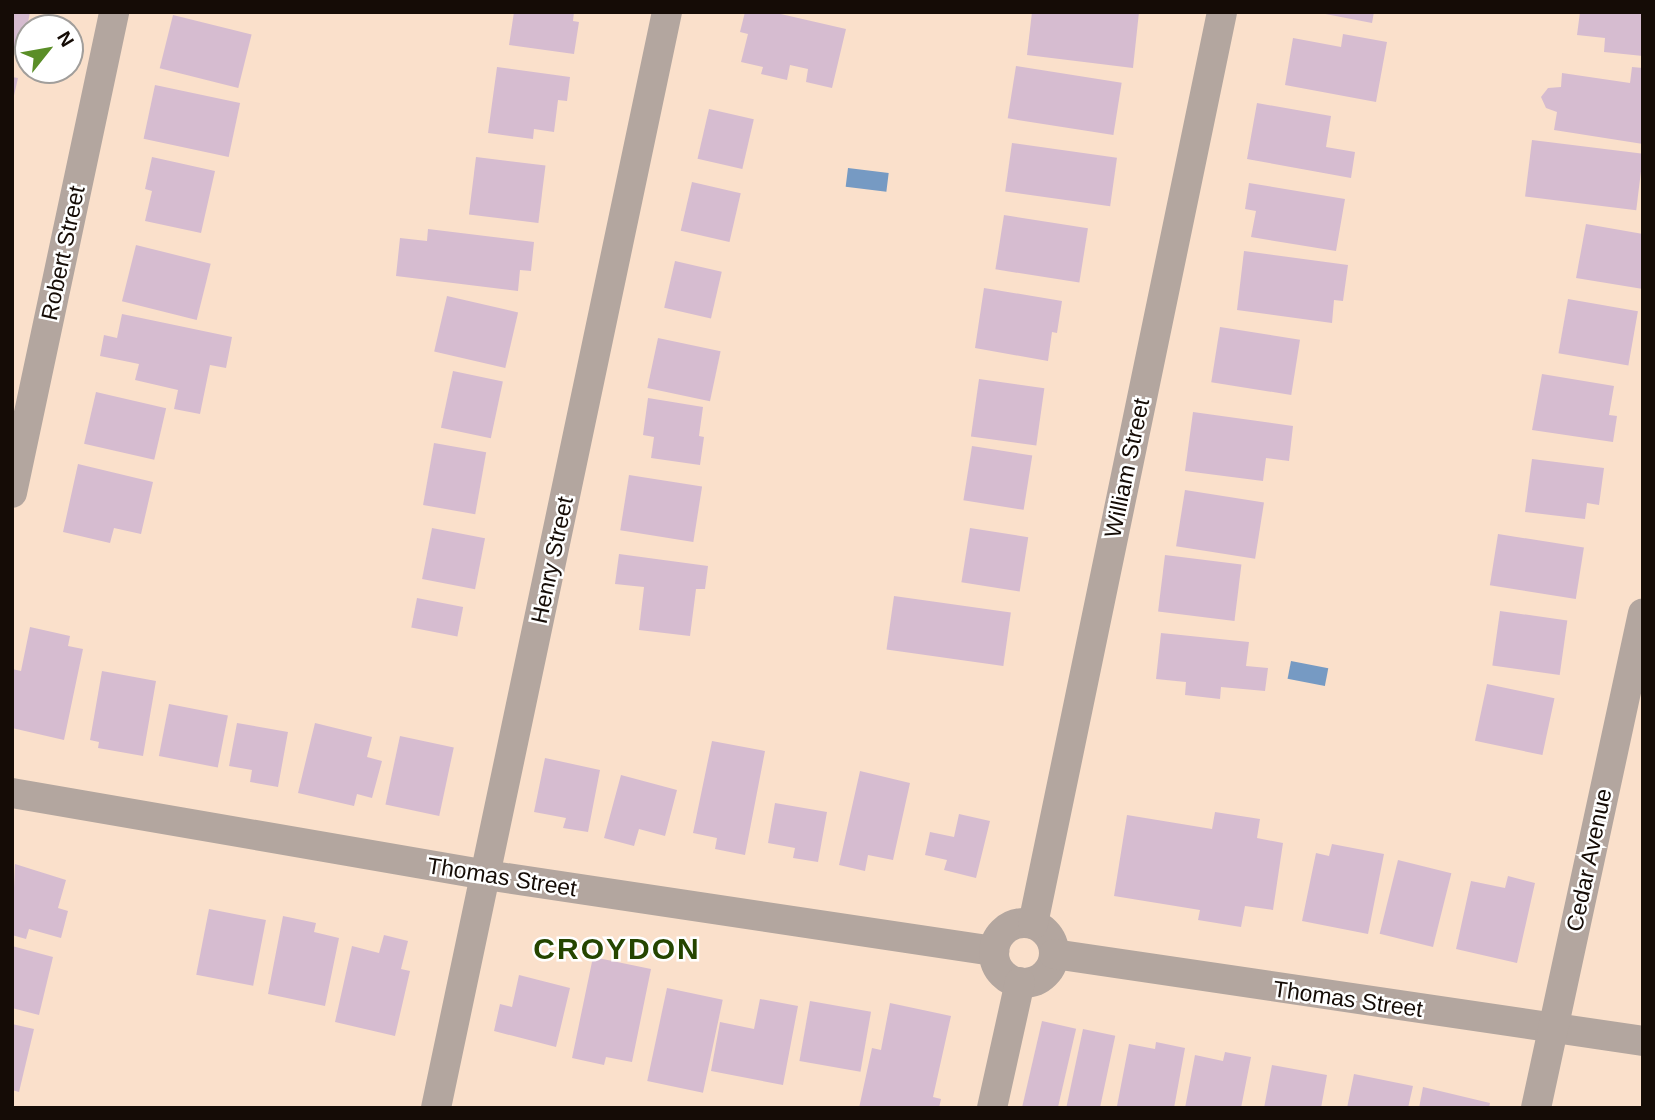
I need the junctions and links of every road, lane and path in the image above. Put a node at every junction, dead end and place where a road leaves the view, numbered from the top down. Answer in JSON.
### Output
{"nodes":[{"id":1,"x":114,"y":12,"type":"edge"},
{"id":2,"x":667,"y":12,"type":"edge"},
{"id":3,"x":1222,"y":12,"type":"edge"},
{"id":4,"x":12,"y":493,"type":"edge"},
{"id":5,"x":1643,"y":613,"type":"edge"},
{"id":6,"x":12,"y":793,"type":"edge"},
{"id":7,"x":486,"y":875,"type":"junction"},
{"id":8,"x":1033,"y":924,"type":"junction"},
{"id":9,"x":994,"y":951,"type":"junction"},
{"id":10,"x":1054,"y":954,"type":"junction"},
{"id":11,"x":1020,"y":982,"type":"junction"},
{"id":12,"x":1552,"y":1029,"type":"junction"},
{"id":13,"x":1643,"y":1041,"type":"edge"},
{"id":14,"x":436,"y":1108,"type":"edge"},
{"id":15,"x":992,"y":1108,"type":"edge"},
{"id":16,"x":1536,"y":1108,"type":"edge"}],
"edges":[{"from":1,"to":4,"type":"street","name":"Robert Street"},
{"from":2,"to":7,"type":"street","name":"Henry Street"},
{"from":3,"to":8,"type":"street","name":"William Street"},
{"from":5,"to":12,"type":"street","name":"Cedar Avenue"},
{"from":6,"to":7,"type":"street","name":"Thomas Street"},
{"from":7,"to":9,"type":"street","name":"Thomas Street"},
{"from":7,"to":14,"type":"street","name":"Henry Street"},
{"from":8,"to":9,"type":"street"},
{"from":8,"to":10,"type":"street"},
{"from":9,"to":11,"type":"street"},
{"from":10,"to":11,"type":"street"},
{"from":10,"to":12,"type":"street","name":"Thomas Street"},
{"from":11,"to":15,"type":"street"},
{"from":12,"to":13,"type":"street","name":"Thomas Street"},
{"from":12,"to":16,"type":"street","name":"Cedar Avenue"}]}
